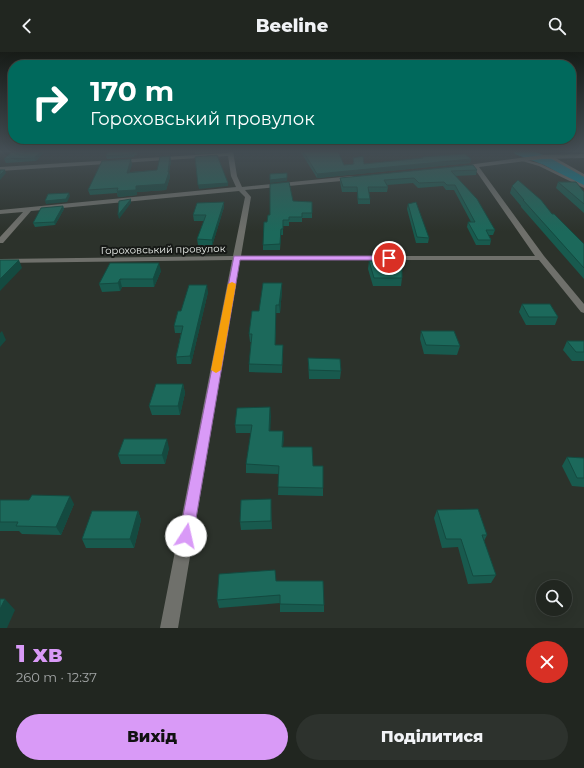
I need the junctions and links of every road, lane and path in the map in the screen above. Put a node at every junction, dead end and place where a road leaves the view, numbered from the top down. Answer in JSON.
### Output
{"nodes":[{"id":1,"x":235,"y":178,"type":"edge"},
{"id":2,"x":358,"y":178,"type":"edge"},
{"id":3,"x":484,"y":178,"type":"edge"},
{"id":4,"x":566,"y":178,"type":"edge"},
{"id":5,"x":584,"y":187,"type":"edge"},
{"id":6,"x":241,"y":189,"type":"junction"},
{"id":7,"x":29,"y":209,"type":"junction"},
{"id":8,"x":0,"y":212,"type":"edge"},
{"id":9,"x":0,"y":241,"type":"edge"},
{"id":10,"x":237,"y":258,"type":"junction"},
{"id":11,"x":542,"y":258,"type":"junction"},
{"id":12,"x":0,"y":261,"type":"edge"},
{"id":13,"x":584,"y":310,"type":"edge"},
{"id":14,"x":169,"y":628,"type":"edge"}],
"edges":[{"from":1,"to":6,"type":"street"},
{"from":2,"to":6,"type":"street"},
{"from":3,"to":11,"type":"street"},
{"from":4,"to":5,"type":"lane"},
{"from":6,"to":7,"type":"street"},
{"from":6,"to":10,"type":"street"},
{"from":7,"to":8,"type":"street"},
{"from":7,"to":9,"type":"street"},
{"from":10,"to":11,"type":"street","name":"Гороховський провулок"},
{"from":10,"to":12,"type":"street","name":"Гороховський провулок"},
{"from":10,"to":14,"type":"street"},
{"from":11,"to":13,"type":"street"}]}
